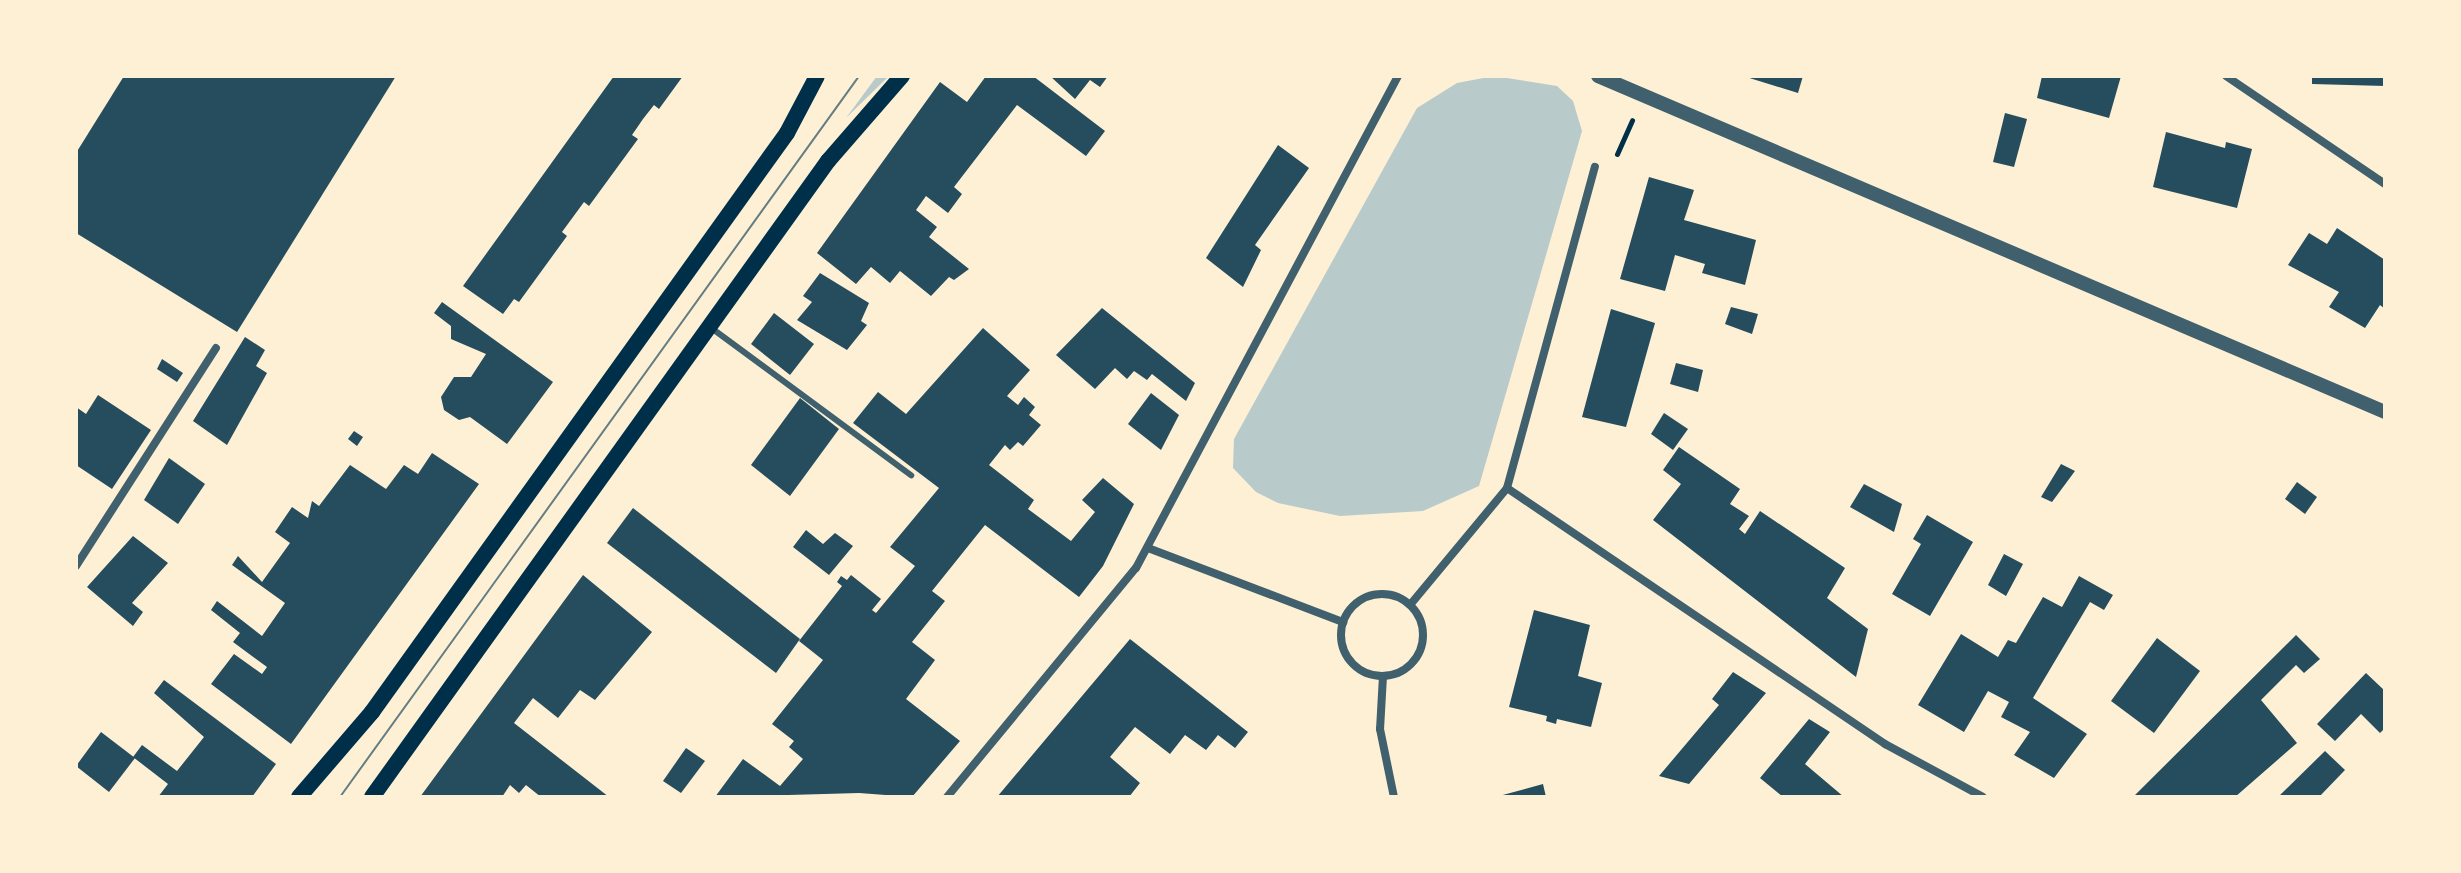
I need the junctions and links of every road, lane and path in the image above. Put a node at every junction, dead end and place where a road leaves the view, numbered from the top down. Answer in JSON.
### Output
{"nodes":[{"id":1,"x":817,"y":76,"type":"edge"},
{"id":2,"x":902,"y":76,"type":"edge"},
{"id":3,"x":1398,"y":76,"type":"edge"},
{"id":4,"x":1598,"y":76,"type":"edge"},
{"id":5,"x":2226,"y":76,"type":"edge"},
{"id":6,"x":1640,"y":94,"type":"junction"},
{"id":7,"x":1595,"y":167,"type":"joint"},
{"id":8,"x":2385,"y":184,"type":"edge"},
{"id":9,"x":710,"y":327,"type":"junction"},
{"id":10,"x":216,"y":348,"type":"dead end"},
{"id":11,"x":2385,"y":412,"type":"edge"},
{"id":12,"x":911,"y":475,"type":"dead end"},
{"id":13,"x":1507,"y":488,"type":"junction"},
{"id":14,"x":1148,"y":548,"type":"junction"},
{"id":15,"x":76,"y":566,"type":"edge"},
{"id":16,"x":1410,"y":605,"type":"junction"},
{"id":17,"x":1343,"y":622,"type":"junction"},
{"id":18,"x":1383,"y":676,"type":"junction"},
{"id":19,"x":299,"y":797,"type":"edge"},
{"id":20,"x":372,"y":797,"type":"edge"},
{"id":21,"x":947,"y":797,"type":"edge"},
{"id":22,"x":1394,"y":797,"type":"edge"},
{"id":23,"x":1983,"y":797,"type":"edge"}],
"edges":[{"from":1,"to":19,"type":"main road"},
{"from":2,"to":9,"type":"main road"},
{"from":3,"to":14,"type":"street"},
{"from":4,"to":6,"type":"street"},
{"from":5,"to":8,"type":"street"},
{"from":6,"to":7,"type":"path"},
{"from":6,"to":11,"type":"street"},
{"from":7,"to":13,"type":"street"},
{"from":9,"to":12,"type":"lane"},
{"from":9,"to":20,"type":"main road"},
{"from":10,"to":15,"type":"street"},
{"from":13,"to":16,"type":"street"},
{"from":13,"to":23,"type":"street"},
{"from":14,"to":17,"type":"street"},
{"from":14,"to":21,"type":"street"},
{"from":16,"to":17,"type":"street"},
{"from":16,"to":18,"type":"street"},
{"from":17,"to":18,"type":"street"},
{"from":18,"to":22,"type":"street"}]}
